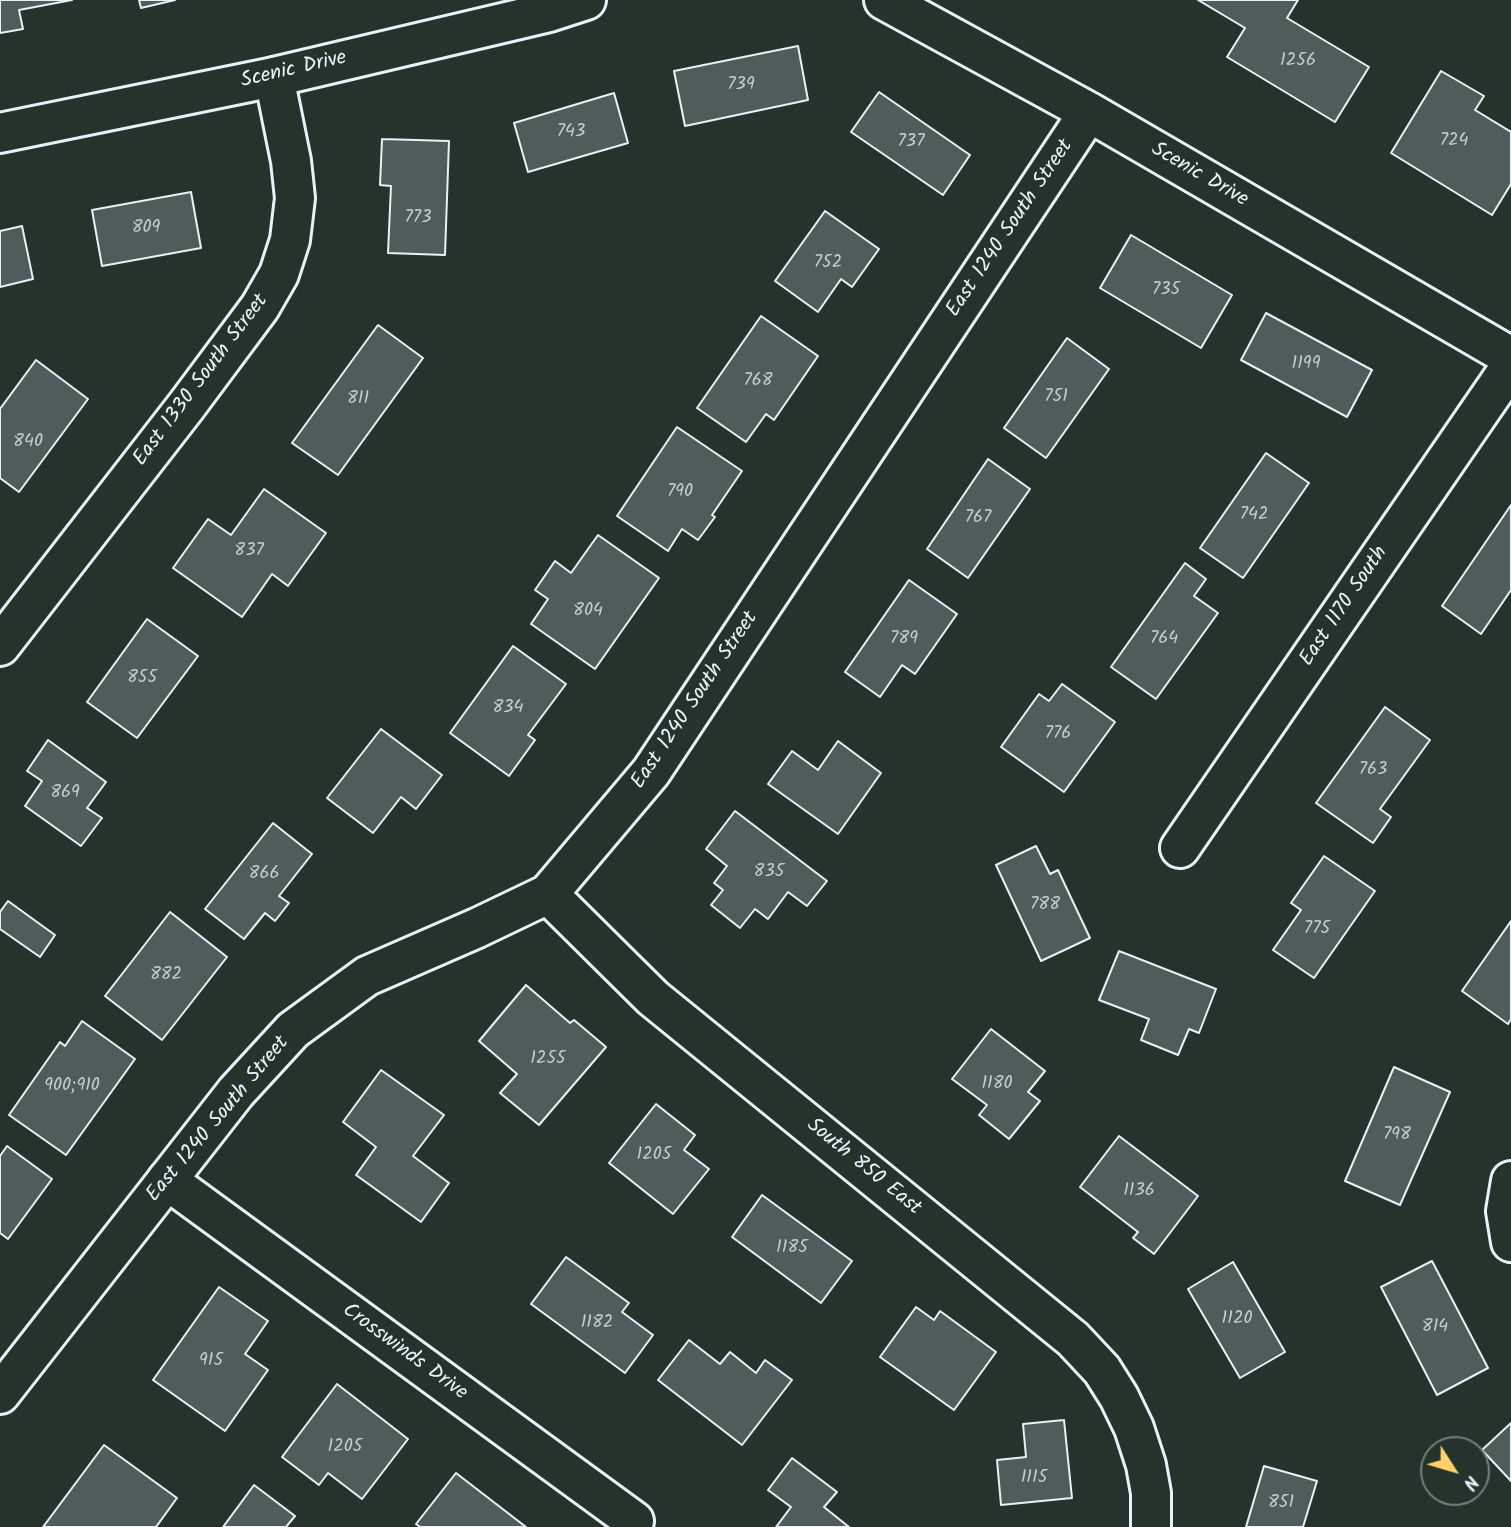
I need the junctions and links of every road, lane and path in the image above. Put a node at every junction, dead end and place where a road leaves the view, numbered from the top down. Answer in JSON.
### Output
{"nodes":[{"id":1,"x":586,"y":0,"type":"edge"},
{"id":2,"x":884,"y":0,"type":"edge"},
{"id":3,"x":274,"y":76,"type":"junction"},
{"id":4,"x":1089,"y":112,"type":"junction"},
{"id":5,"x":0,"y":132,"type":"edge"},
{"id":6,"x":1511,"y":357,"type":"edge"},
{"id":7,"x":1511,"y":366,"type":"edge"},
{"id":8,"x":0,"y":646,"type":"edge"},
{"id":9,"x":1180,"y":848,"type":"dead end"},
{"id":10,"x":548,"y":894,"type":"junction"},
{"id":11,"x":167,"y":1181,"type":"junction"},
{"id":12,"x":1511,"y":1181,"type":"edge"},
{"id":13,"x":1511,"y":1242,"type":"edge"},
{"id":14,"x":0,"y":1394,"type":"edge"},
{"id":15,"x":629,"y":1527,"type":"edge"},
{"id":16,"x":1151,"y":1527,"type":"edge"}],
"edges":[{"from":1,"to":3,"type":"street","name":"Scenic Drive"},
{"from":2,"to":4,"type":"street","name":"Scenic Drive"},
{"from":3,"to":5,"type":"street","name":"Scenic Drive"},
{"from":3,"to":8,"type":"street","name":"East 1330 South Street"},
{"from":4,"to":6,"type":"street","name":"Scenic Drive"},
{"from":4,"to":10,"type":"street","name":"East 1240 South Street"},
{"from":7,"to":9,"type":"street","name":"East 1170 South"},
{"from":10,"to":11,"type":"street","name":"East 1240 South Street"},
{"from":10,"to":16,"type":"street","name":"South 850 East"},
{"from":11,"to":14,"type":"street","name":"East 1240 South Street"},
{"from":11,"to":15,"type":"street","name":"Crosswinds Drive"},
{"from":12,"to":13,"type":"street"}]}
